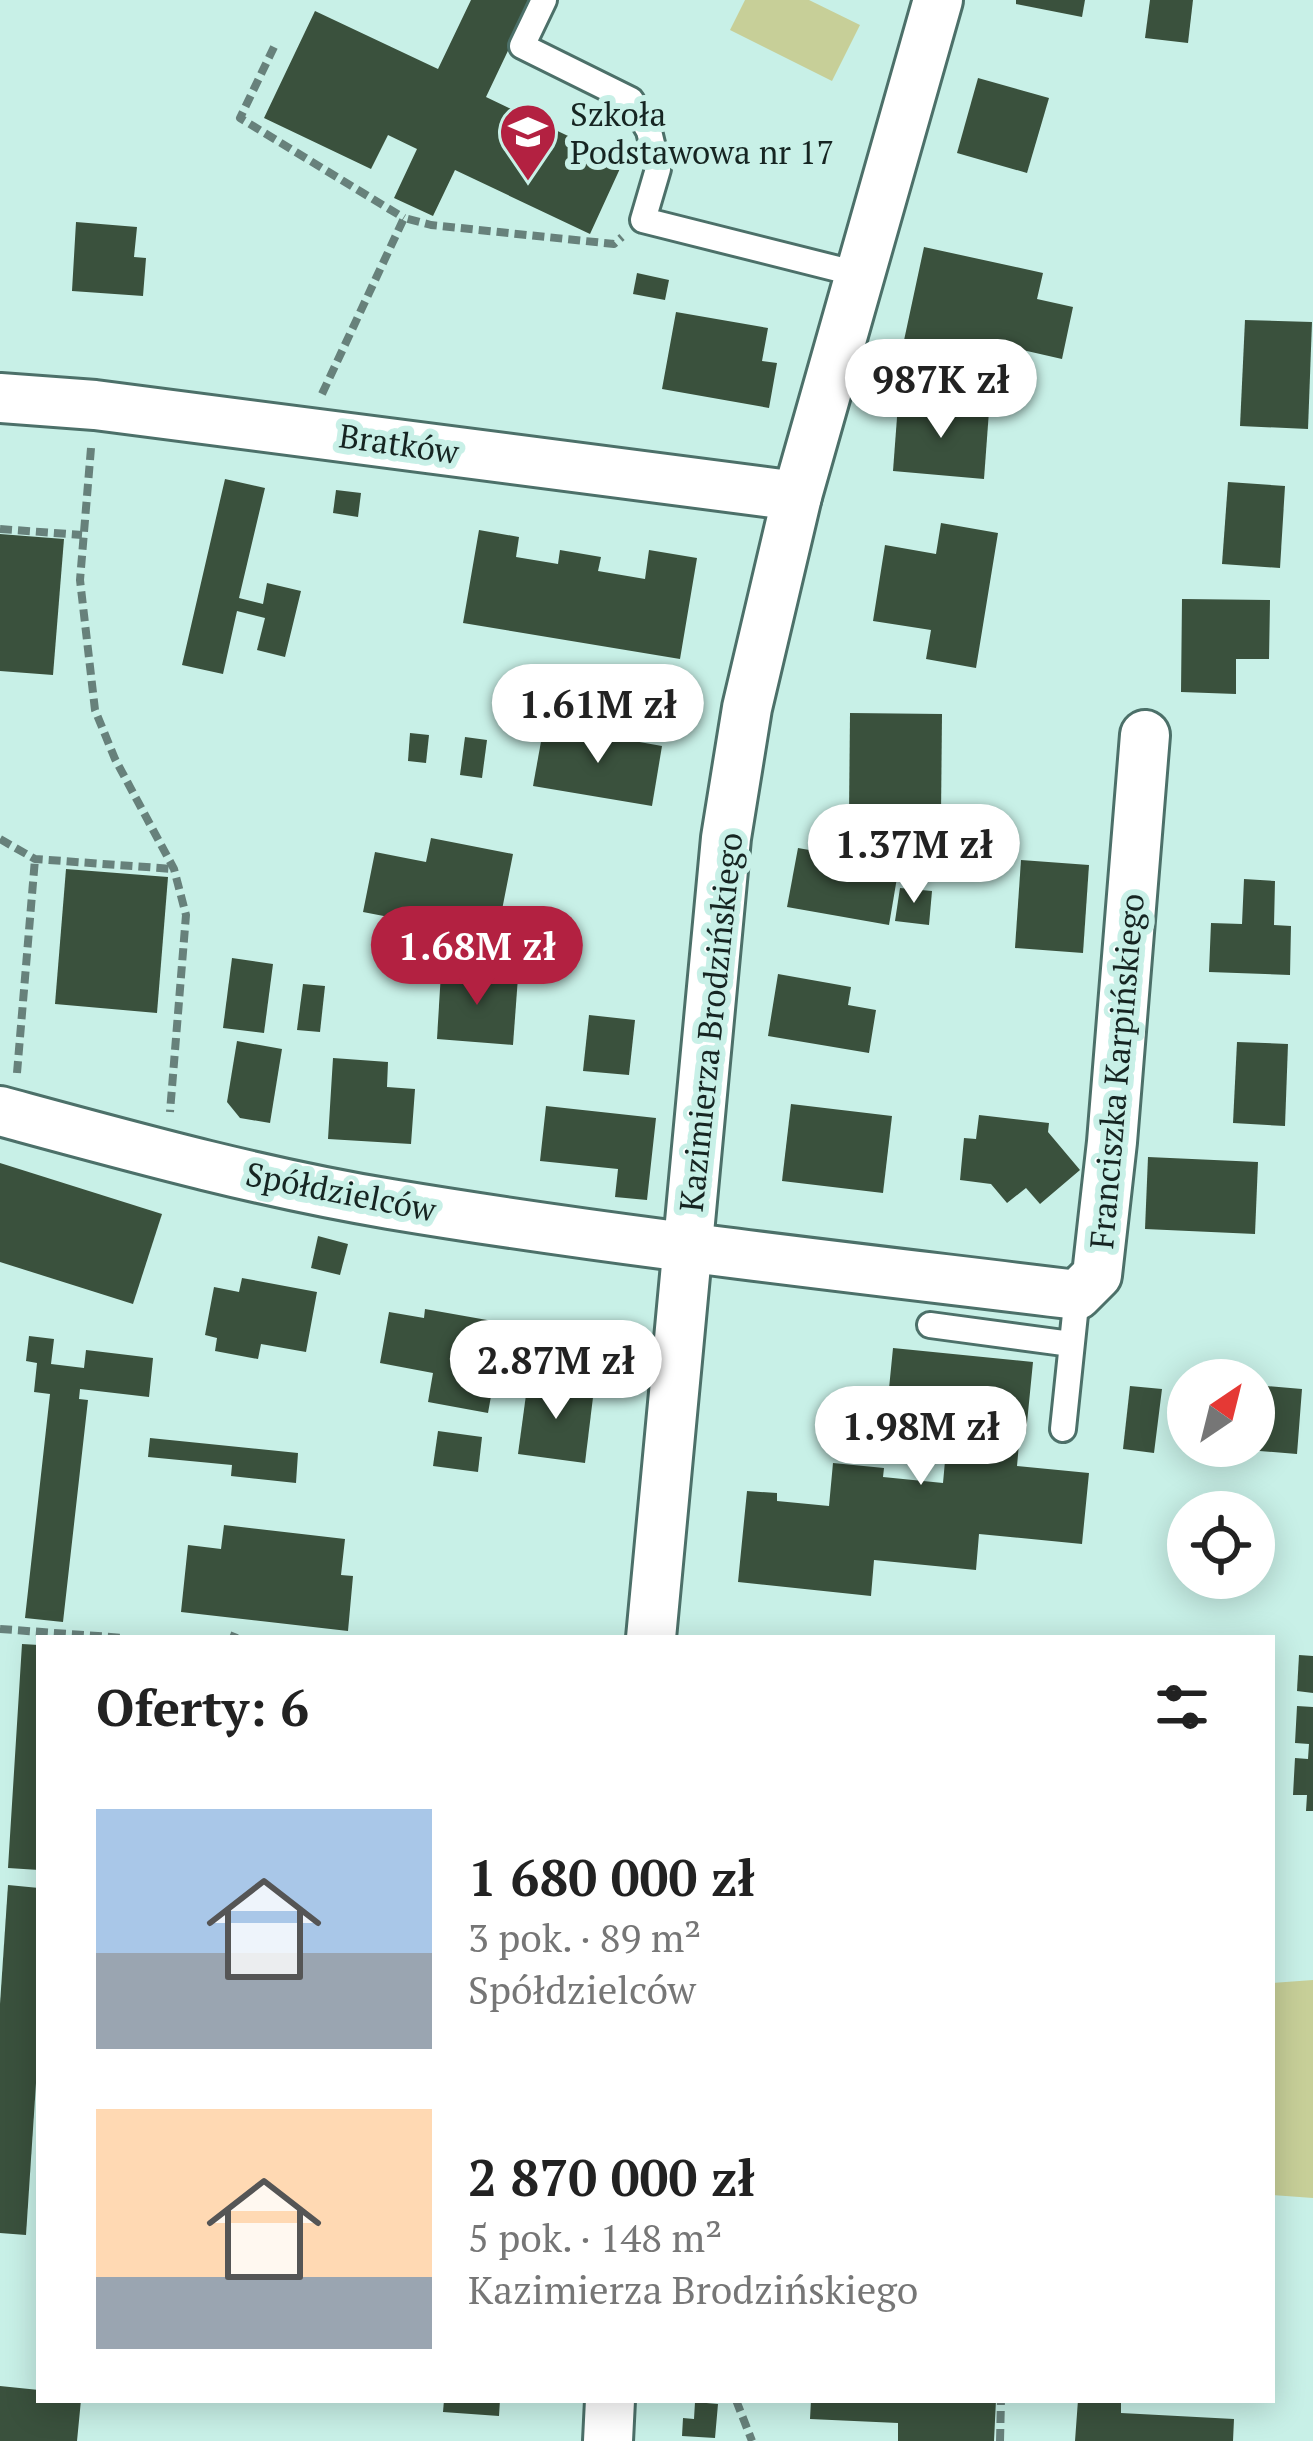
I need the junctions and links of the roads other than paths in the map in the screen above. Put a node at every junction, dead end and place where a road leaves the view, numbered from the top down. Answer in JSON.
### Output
{"nodes":[{"id":1,"x":544,"y":0,"type":"edge"},
{"id":2,"x":938,"y":0,"type":"edge"},
{"id":3,"x":862,"y":275,"type":"junction"},
{"id":4,"x":0,"y":398,"type":"edge"},
{"id":5,"x":796,"y":496,"type":"junction"},
{"id":6,"x":1144,"y":735,"type":"dead end"},
{"id":7,"x":7,"y":1113,"type":"edge"},
{"id":8,"x":688,"y":1247,"type":"junction"},
{"id":9,"x":1077,"y":1295,"type":"junction"},
{"id":10,"x":930,"y":1324,"type":"dead end"},
{"id":11,"x":1071,"y":1344,"type":"junction"},
{"id":12,"x":1063,"y":1429,"type":"dead end"},
{"id":13,"x":650,"y":1635,"type":"edge"},
{"id":14,"x":610,"y":2403,"type":"edge"},
{"id":15,"x":608,"y":2441,"type":"edge"}],
"edges":[{"from":1,"to":3,"type":"lane"},
{"from":2,"to":3,"type":"street","name":"Kazimierza Brodzińskiego"},
{"from":3,"to":5,"type":"street","name":"Kazimierza Brodzińskiego"},
{"from":4,"to":5,"type":"street","name":"Bratków"},
{"from":5,"to":8,"type":"street","name":"Kazimierza Brodzińskiego"},
{"from":6,"to":9,"type":"street","name":"Franciszka Karpińskiego"},
{"from":7,"to":8,"type":"street","name":"Spółdzielców"},
{"from":8,"to":9,"type":"street","name":"Franciszka Karpińskiego"},
{"from":8,"to":13,"type":"street","name":"Kazimierza Brodzińskiego"},
{"from":9,"to":11,"type":"lane"},
{"from":10,"to":11,"type":"lane"},
{"from":11,"to":12,"type":"lane"},
{"from":14,"to":15,"type":"street"}]}
